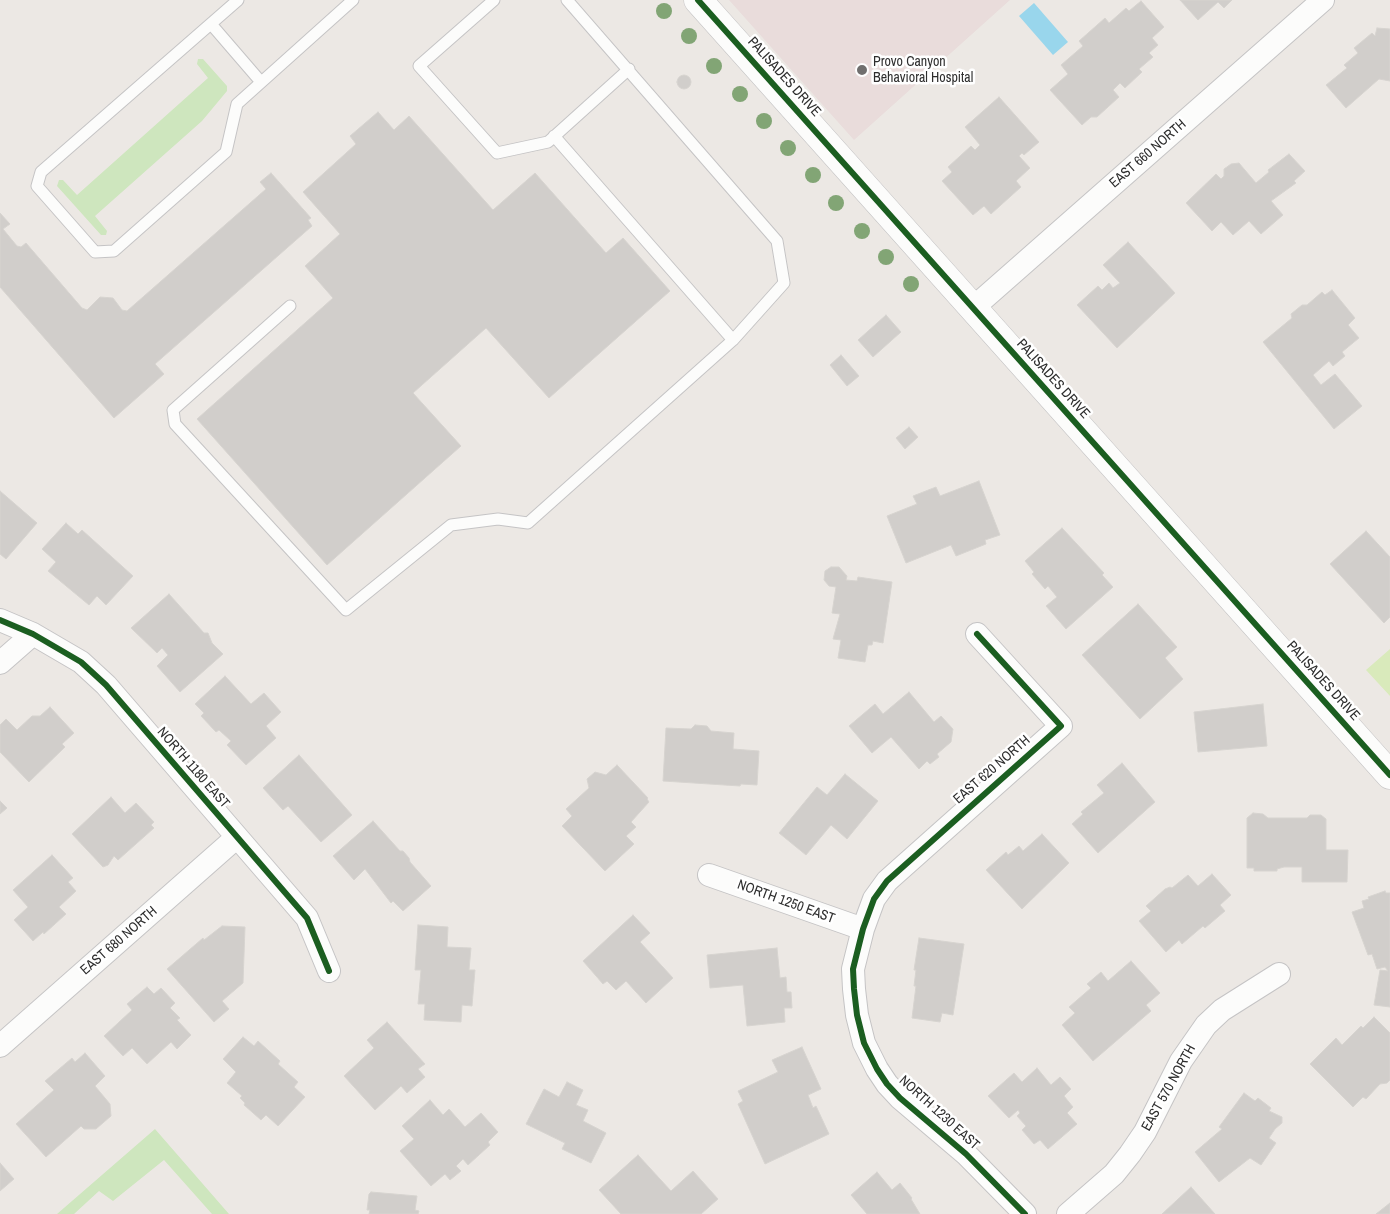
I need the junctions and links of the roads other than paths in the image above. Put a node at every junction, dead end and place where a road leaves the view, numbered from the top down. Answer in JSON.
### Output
{"nodes":[{"id":1,"x":238,"y":0,"type":"edge"},
{"id":2,"x":353,"y":0,"type":"edge"},
{"id":3,"x":494,"y":0,"type":"edge"},
{"id":4,"x":567,"y":0,"type":"edge"},
{"id":5,"x":698,"y":0,"type":"edge"},
{"id":6,"x":1323,"y":0,"type":"edge"},
{"id":7,"x":211,"y":24,"type":"junction"},
{"id":8,"x":629,"y":70,"type":"junction"},
{"id":9,"x":261,"y":82,"type":"junction"},
{"id":10,"x":554,"y":136,"type":"junction"},
{"id":11,"x":290,"y":306,"type":"dead end"},
{"id":12,"x":973,"y":308,"type":"junction"},
{"id":13,"x":733,"y":340,"type":"junction"},
{"id":14,"x":0,"y":620,"type":"edge"},
{"id":15,"x":33,"y":634,"type":"junction"},
{"id":16,"x":977,"y":634,"type":"dead end"},
{"id":17,"x":0,"y":663,"type":"edge"},
{"id":18,"x":1390,"y":775,"type":"edge"},
{"id":19,"x":237,"y":837,"type":"junction"},
{"id":20,"x":709,"y":874,"type":"dead end"},
{"id":21,"x":863,"y":929,"type":"junction"},
{"id":22,"x":329,"y":971,"type":"dead end"},
{"id":23,"x":1279,"y":974,"type":"dead end"},
{"id":24,"x":0,"y":1046,"type":"edge"},
{"id":25,"x":1026,"y":1214,"type":"edge"},
{"id":26,"x":1068,"y":1214,"type":"edge"}],
"edges":[{"from":1,"to":7,"type":"lane"},
{"from":2,"to":9,"type":"lane"},
{"from":3,"to":10,"type":"lane"},
{"from":4,"to":8,"type":"lane"},
{"from":5,"to":12,"type":"street","name":"PALISADES DRIVE"},
{"from":6,"to":12,"type":"street","name":"EAST 660 NORTH"},
{"from":7,"to":9,"type":"lane"},
{"from":7,"to":9,"type":"lane"},
{"from":8,"to":10,"type":"lane"},
{"from":8,"to":13,"type":"lane"},
{"from":10,"to":13,"type":"lane"},
{"from":11,"to":13,"type":"lane"},
{"from":12,"to":18,"type":"street","name":"PALISADES DRIVE"},
{"from":14,"to":15,"type":"street","name":"NORTH 1180 EAST"},
{"from":15,"to":17,"type":"street"},
{"from":15,"to":19,"type":"street","name":"NORTH 1180 EAST"},
{"from":16,"to":21,"type":"street","name":"EAST 620 NORTH"},
{"from":19,"to":22,"type":"street","name":"NORTH 1180 EAST"},
{"from":19,"to":24,"type":"street","name":"EAST 680 NORTH"},
{"from":20,"to":21,"type":"street","name":"NORTH 1250 EAST"},
{"from":21,"to":25,"type":"street","name":"NORTH 1230 EAST"},
{"from":23,"to":26,"type":"street","name":"EAST 570 NORTH"}]}
